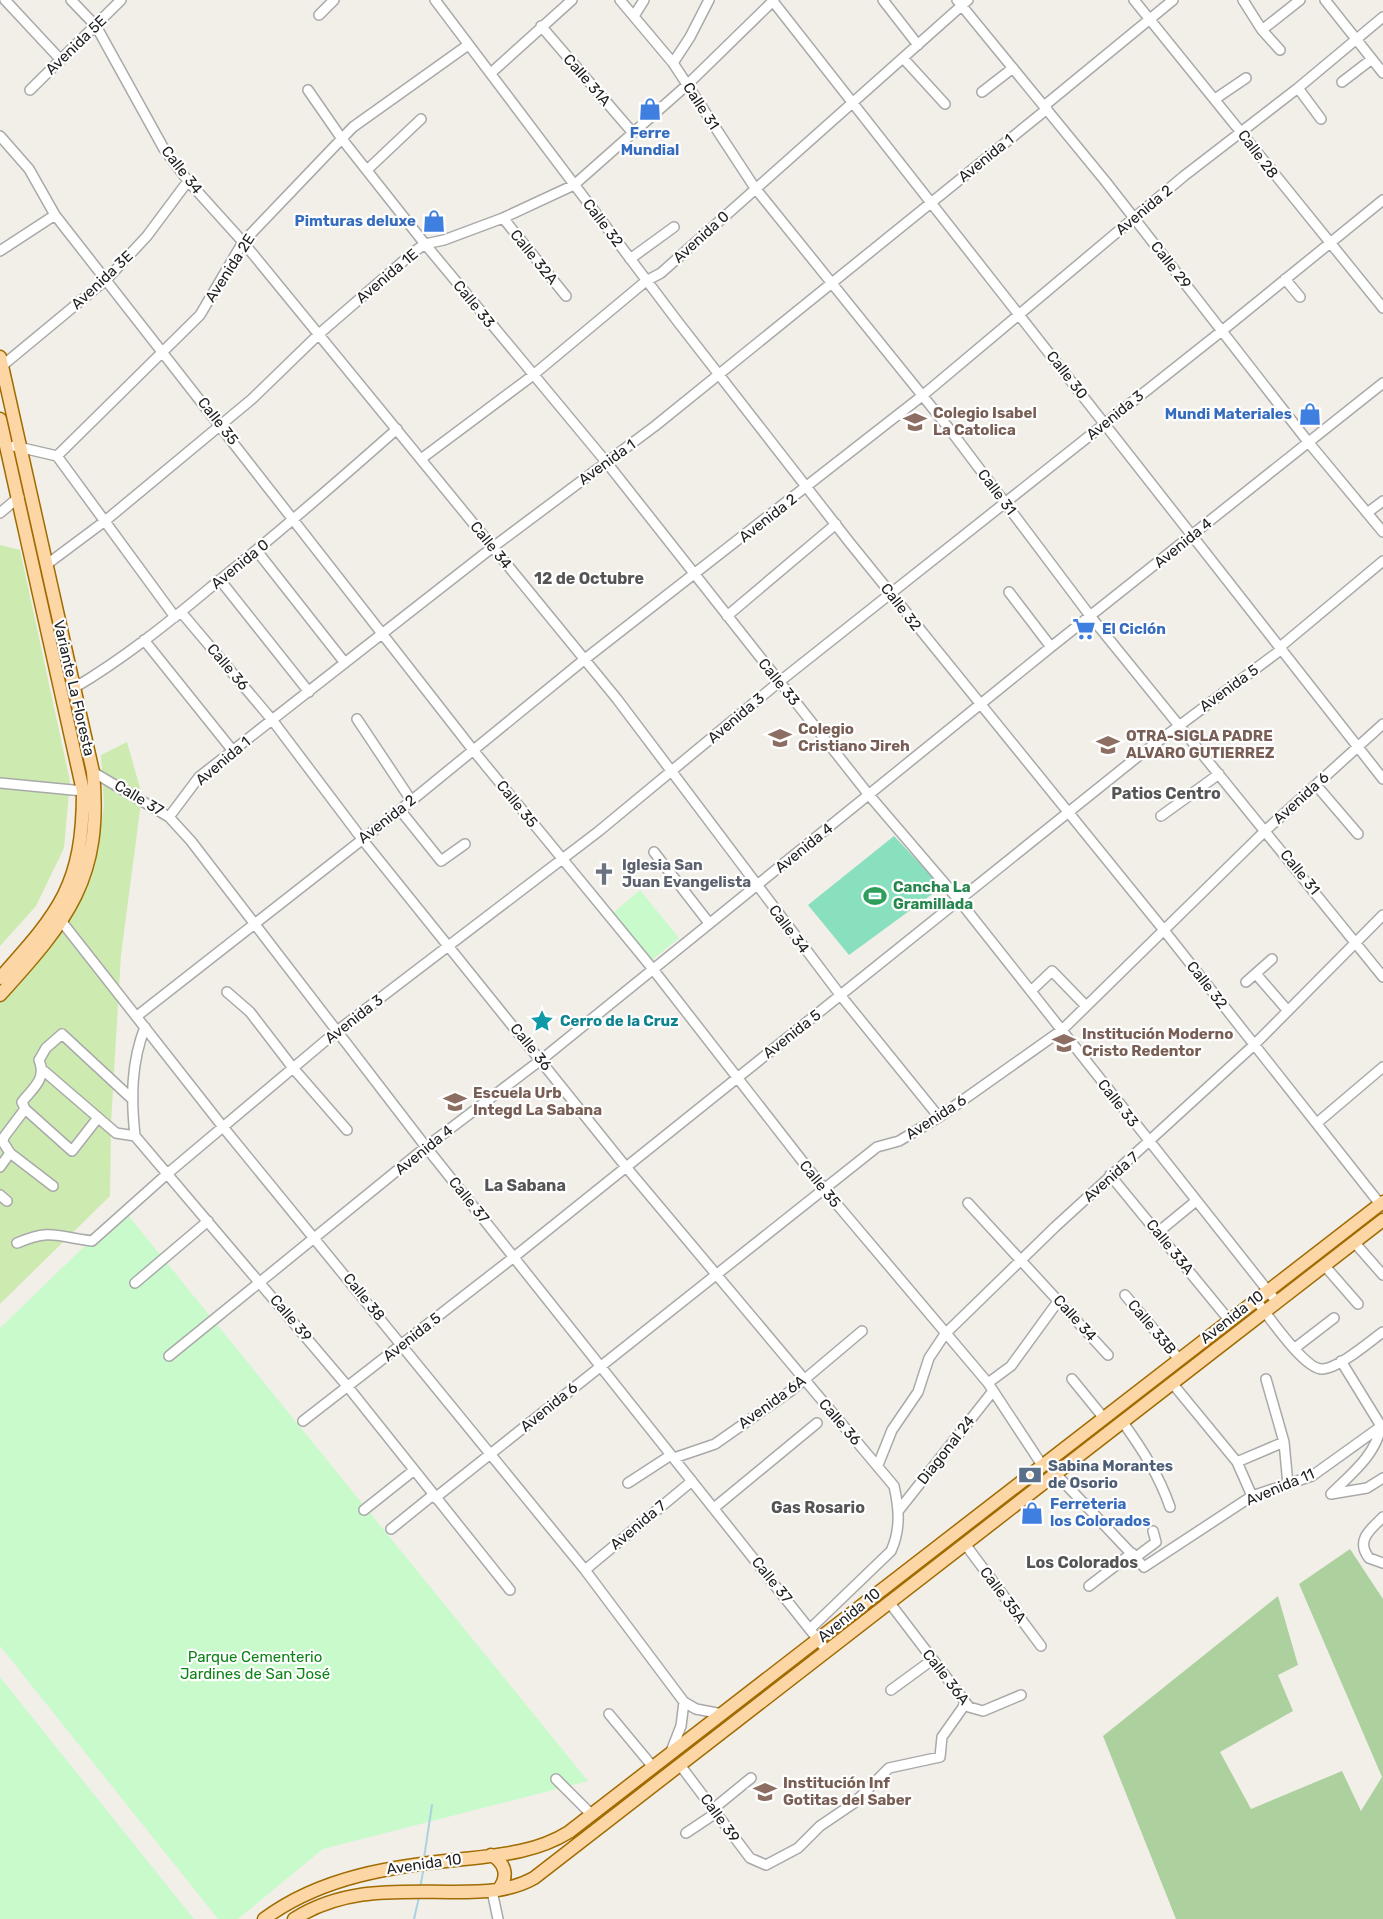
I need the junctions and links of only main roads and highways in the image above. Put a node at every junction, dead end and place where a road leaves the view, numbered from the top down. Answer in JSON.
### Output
{"nodes":[{"id":1,"x":1,"y":361,"type":"edge"},
{"id":2,"x":0,"y":419,"type":"edge"},
{"id":3,"x":12,"y":446,"type":"junction"},
{"id":4,"x":37,"y":945,"type":"junction"},
{"id":5,"x":0,"y":978,"type":"edge"},
{"id":6,"x":0,"y":996,"type":"edge"},
{"id":7,"x":1381,"y":1203,"type":"edge"},
{"id":8,"x":1383,"y":1220,"type":"edge"},
{"id":9,"x":491,"y":1855,"type":"junction"},
{"id":10,"x":495,"y":1891,"type":"junction"},
{"id":11,"x":264,"y":1919,"type":"edge"},
{"id":12,"x":294,"y":1919,"type":"edge"}],
"edges":[{"from":1,"to":3,"type":"main road","name":"Variante La Floresta"},
{"from":2,"to":3,"type":"main road","name":"Variante La Floresta"},
{"from":3,"to":4,"type":"main road","name":"Variante La Floresta"},
{"from":3,"to":4,"type":"main road","name":"Variante La Floresta"},
{"from":4,"to":5,"type":"main road","name":"Variante La Floresta"},
{"from":4,"to":6,"type":"main road","name":"Variante La Floresta"},
{"from":7,"to":9,"type":"main road","name":"Avenida 10"},
{"from":8,"to":10,"type":"main road","name":"Avenida 10"},
{"from":9,"to":10,"type":"main road"},
{"from":9,"to":11,"type":"main road","name":"Avenida 10"},
{"from":10,"to":12,"type":"main road","name":"Avenida 10"}]}
